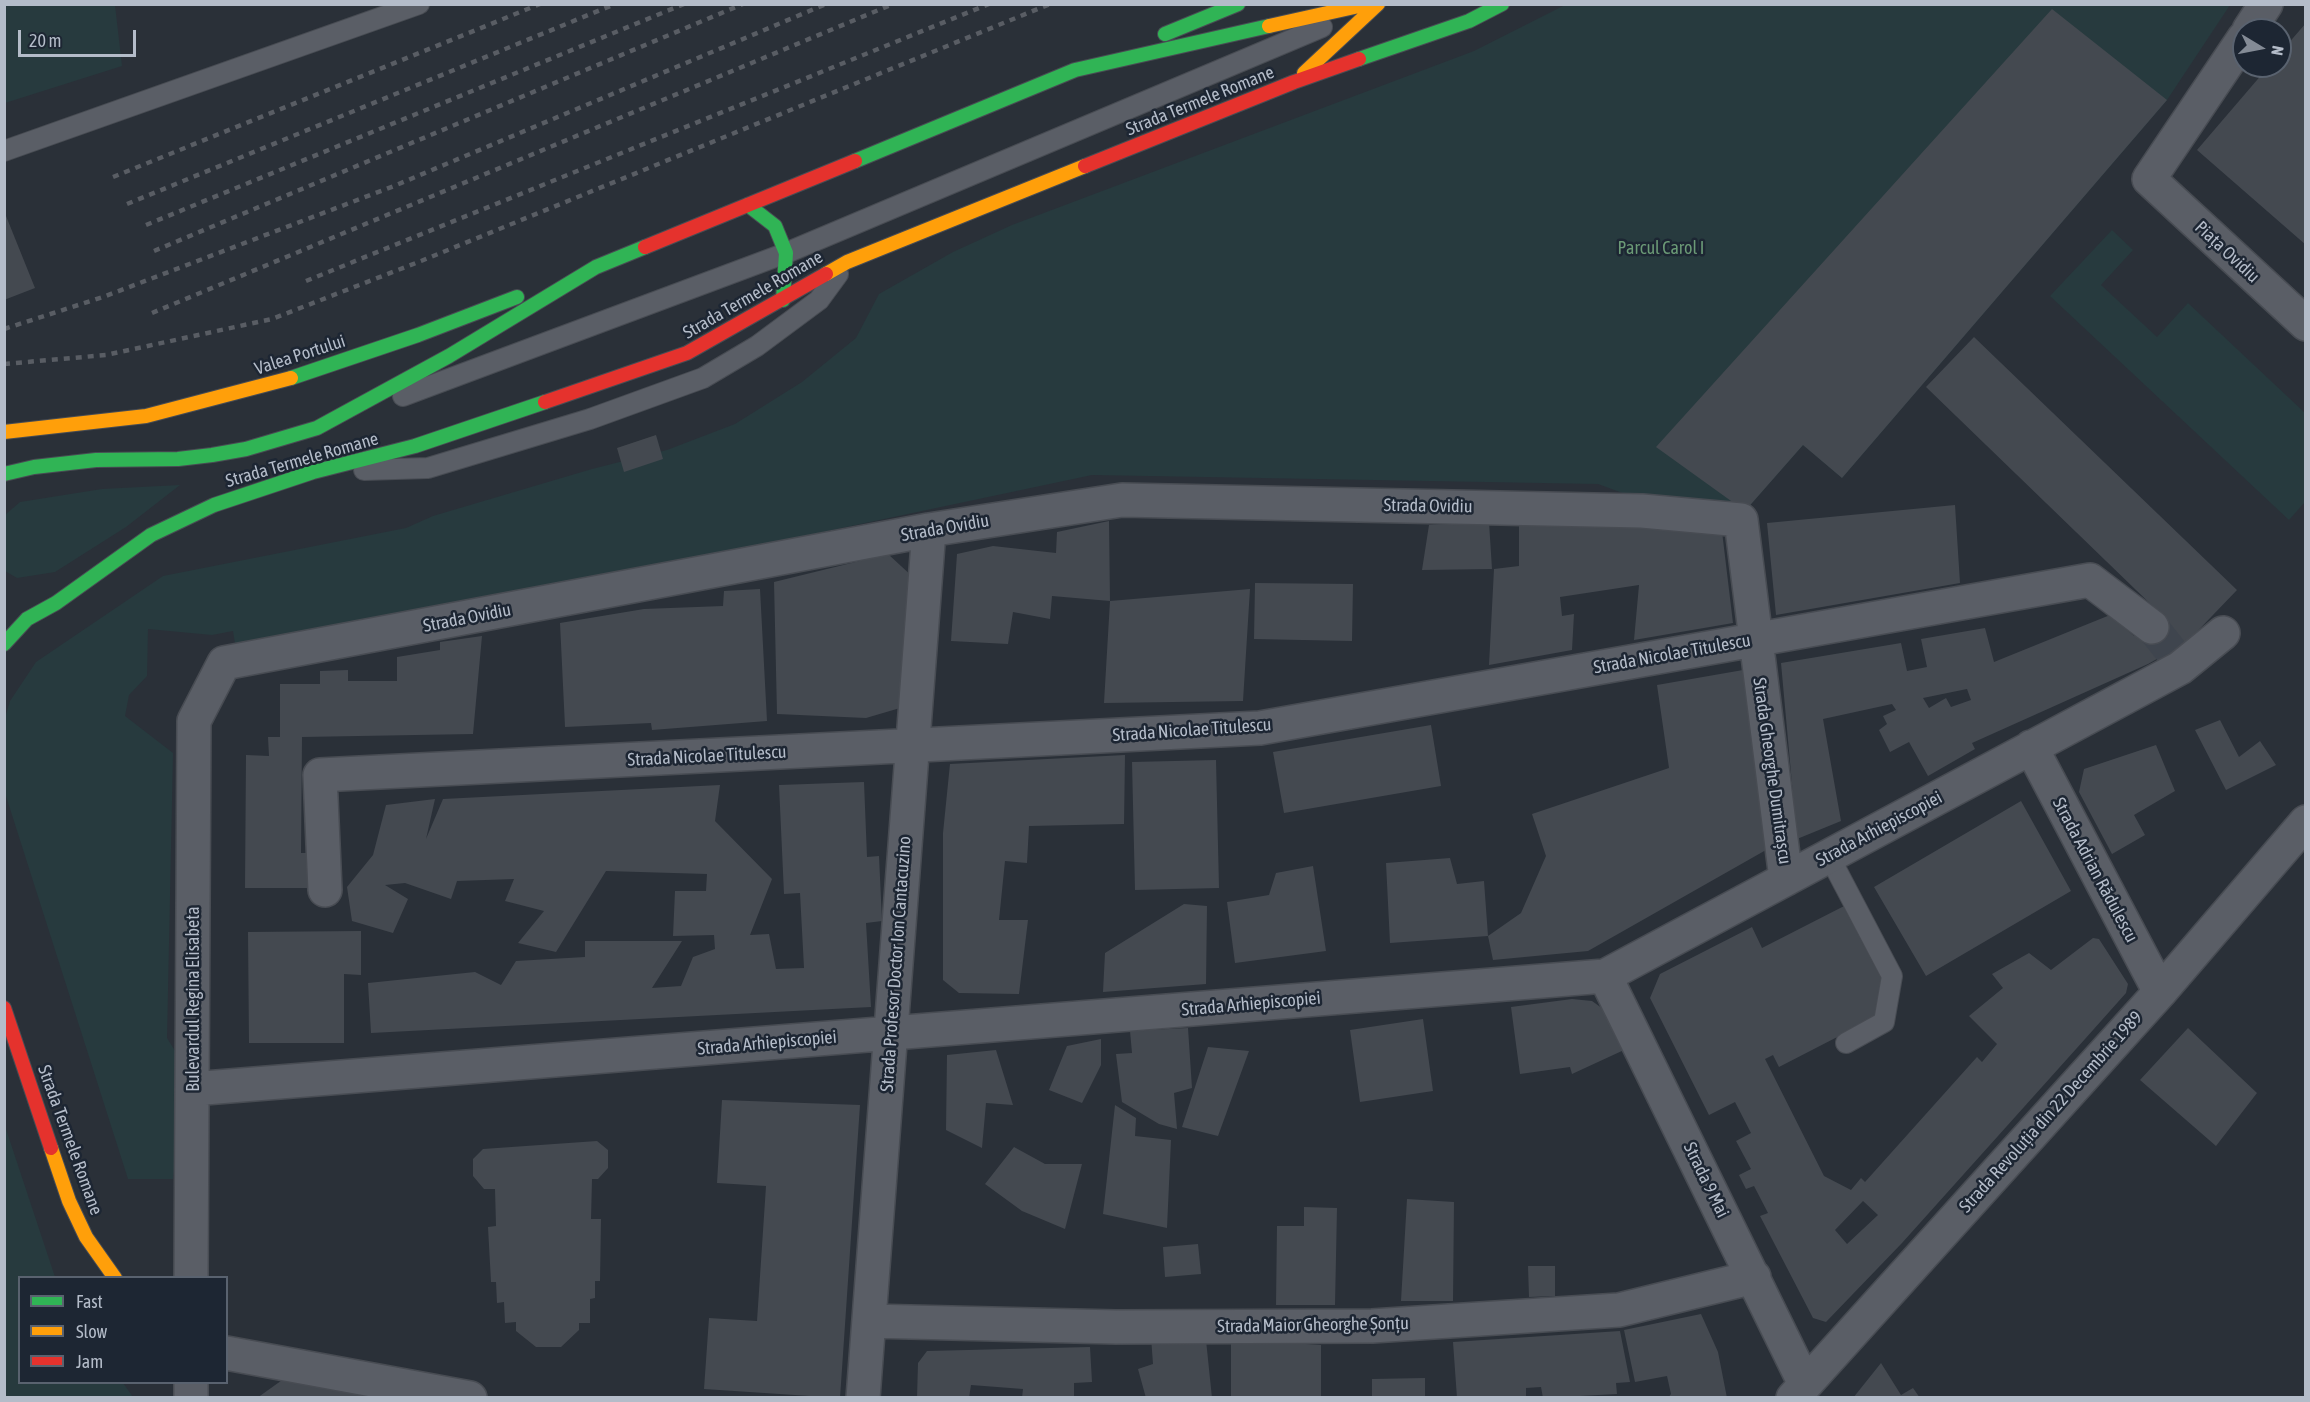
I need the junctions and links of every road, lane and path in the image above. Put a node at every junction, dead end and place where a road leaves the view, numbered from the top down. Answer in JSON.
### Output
{"nodes":[{"id":1,"x":419,"y":4,"type":"edge"},
{"id":2,"x":1238,"y":4,"type":"edge"},
{"id":3,"x":1368,"y":4,"type":"edge"},
{"id":4,"x":1376,"y":4,"type":"edge"},
{"id":5,"x":1502,"y":4,"type":"edge"},
{"id":6,"x":2266,"y":4,"type":"edge"},
{"id":7,"x":2257,"y":18,"type":"edge"},
{"id":8,"x":2232,"y":56,"type":"edge"},
{"id":9,"x":1075,"y":70,"type":"junction"},
{"id":10,"x":1294,"y":82,"type":"junction"},
{"id":11,"x":4,"y":151,"type":"edge"},
{"id":12,"x":748,"y":205,"type":"junction"},
{"id":13,"x":786,"y":253,"type":"junction"},
{"id":14,"x":847,"y":262,"type":"junction"},
{"id":15,"x":596,"y":267,"type":"junction"},
{"id":16,"x":783,"y":300,"type":"junction"},
{"id":17,"x":2306,"y":324,"type":"edge"},
{"id":18,"x":317,"y":428,"type":"junction"},
{"id":19,"x":4,"y":432,"type":"edge"},
{"id":20,"x":313,"y":472,"type":"junction"},
{"id":21,"x":4,"y":474,"type":"edge"},
{"id":22,"x":1740,"y":520,"type":"joint"},
{"id":23,"x":929,"y":530,"type":"junction"},
{"id":24,"x":8,"y":616,"type":"edge"},
{"id":25,"x":27,"y":619,"type":"junction"},
{"id":26,"x":2152,"y":627,"type":"tunnel mouth"},
{"id":27,"x":2223,"y":633,"type":"dead end"},
{"id":28,"x":1754,"y":639,"type":"junction"},
{"id":29,"x":4,"y":644,"type":"edge"},
{"id":30,"x":194,"y":721,"type":"joint"},
{"id":31,"x":912,"y":746,"type":"junction"},
{"id":32,"x":2031,"y":747,"type":"junction"},
{"id":33,"x":2306,"y":822,"type":"edge"},
{"id":34,"x":1829,"y":856,"type":"junction"},
{"id":35,"x":1786,"y":879,"type":"junction"},
{"id":36,"x":325,"y":890,"type":"dead end"},
{"id":37,"x":1605,"y":976,"type":"junction"},
{"id":38,"x":2160,"y":992,"type":"junction"},
{"id":39,"x":4,"y":1008,"type":"edge"},
{"id":40,"x":891,"y":1033,"type":"junction"},
{"id":41,"x":1846,"y":1043,"type":"dead end"},
{"id":42,"x":192,"y":1089,"type":"junction"},
{"id":43,"x":114,"y":1276,"type":"edge"},
{"id":44,"x":192,"y":1276,"type":"edge"},
{"id":45,"x":1754,"y":1277,"type":"junction"},
{"id":46,"x":869,"y":1321,"type":"junction"},
{"id":47,"x":228,"y":1353,"type":"edge"},
{"id":48,"x":1799,"y":1391,"type":"edge"},
{"id":49,"x":470,"y":1398,"type":"edge"},
{"id":50,"x":863,"y":1398,"type":"edge"}],
"edges":[{"from":1,"to":11,"type":"lane"},
{"from":2,"to":9,"type":"street"},
{"from":3,"to":9,"type":"street","name":"Strada Termele Romane"},
{"from":4,"to":10,"type":"street"},
{"from":4,"to":13,"type":"lane"},
{"from":5,"to":10,"type":"street","name":"Strada Termele Romane"},
{"from":6,"to":7,"type":"street"},
{"from":8,"to":17,"type":"street","name":"Piața Ovidiu"},
{"from":9,"to":12,"type":"street","name":"Strada Termele Romane"},
{"from":10,"to":14,"type":"street","name":"Strada Termele Romane"},
{"from":12,"to":13,"type":"street"},
{"from":12,"to":15,"type":"street","name":"Strada Termele Romane"},
{"from":13,"to":16,"type":"street"},
{"from":13,"to":18,"type":"lane"},
{"from":14,"to":16,"type":"street","name":"Strada Termele Romane"},
{"from":14,"to":20,"type":"lane"},
{"from":15,"to":18,"type":"street","name":"Strada Termele Romane"},
{"from":15,"to":19,"type":"street","name":"Valea Portului"},
{"from":16,"to":20,"type":"street","name":"Strada Termele Romane"},
{"from":18,"to":21,"type":"street","name":"Strada Termele Romane"},
{"from":20,"to":25,"type":"street","name":"Strada Termele Romane"},
{"from":22,"to":23,"type":"street","name":"Strada Ovidiu"},
{"from":22,"to":28,"type":"street","name":"Strada Gheorghe Dumitrașcu"},
{"from":23,"to":30,"type":"street","name":"Strada Ovidiu"},
{"from":23,"to":31,"type":"street","name":"Strada Profesor Doctor Ion Cantacuzino"},
{"from":24,"to":25,"type":"street"},
{"from":25,"to":29,"type":"street","name":"Strada Termele Romane"},
{"from":26,"to":28,"type":"street","name":"Strada Nicolae Titulescu"},
{"from":27,"to":32,"type":"street","name":"Strada Arhiepiscopiei"},
{"from":28,"to":31,"type":"street","name":"Strada Nicolae Titulescu"},
{"from":28,"to":35,"type":"street","name":"Strada Gheorghe Dumitrașcu"},
{"from":30,"to":42,"type":"street","name":"Bulevardul Regina Elisabeta"},
{"from":31,"to":36,"type":"street","name":"Strada Nicolae Titulescu"},
{"from":31,"to":40,"type":"street","name":"Strada Profesor Doctor Ion Cantacuzino"},
{"from":32,"to":34,"type":"street","name":"Strada Arhiepiscopiei"},
{"from":32,"to":38,"type":"street","name":"Strada Adrian Rădulescu"},
{"from":33,"to":38,"type":"street","name":"Strada Revoluția din 22 Decembrie 1989"},
{"from":34,"to":35,"type":"street","name":"Strada Arhiepiscopiei"},
{"from":34,"to":41,"type":"lane"},
{"from":35,"to":37,"type":"street","name":"Strada Arhiepiscopiei"},
{"from":37,"to":40,"type":"street","name":"Strada Arhiepiscopiei"},
{"from":37,"to":45,"type":"street","name":"Strada 9 Mai"},
{"from":38,"to":48,"type":"street","name":"Strada Revoluția din 22 Decembrie 1989"},
{"from":39,"to":43,"type":"street","name":"Strada Termele Romane"},
{"from":40,"to":42,"type":"street","name":"Strada Arhiepiscopiei"},
{"from":40,"to":46,"type":"street","name":"Strada Profesor Doctor Ion Cantacuzino"},
{"from":42,"to":44,"type":"street","name":"Bulevardul Regina Elisabeta"},
{"from":45,"to":46,"type":"street","name":"Strada Maior Gheorghe Șonțu"},
{"from":45,"to":48,"type":"street","name":"Strada 9 Mai"},
{"from":46,"to":50,"type":"street","name":"Strada Profesor Doctor Ion Cantacuzino"},
{"from":47,"to":49,"type":"street"}]}
